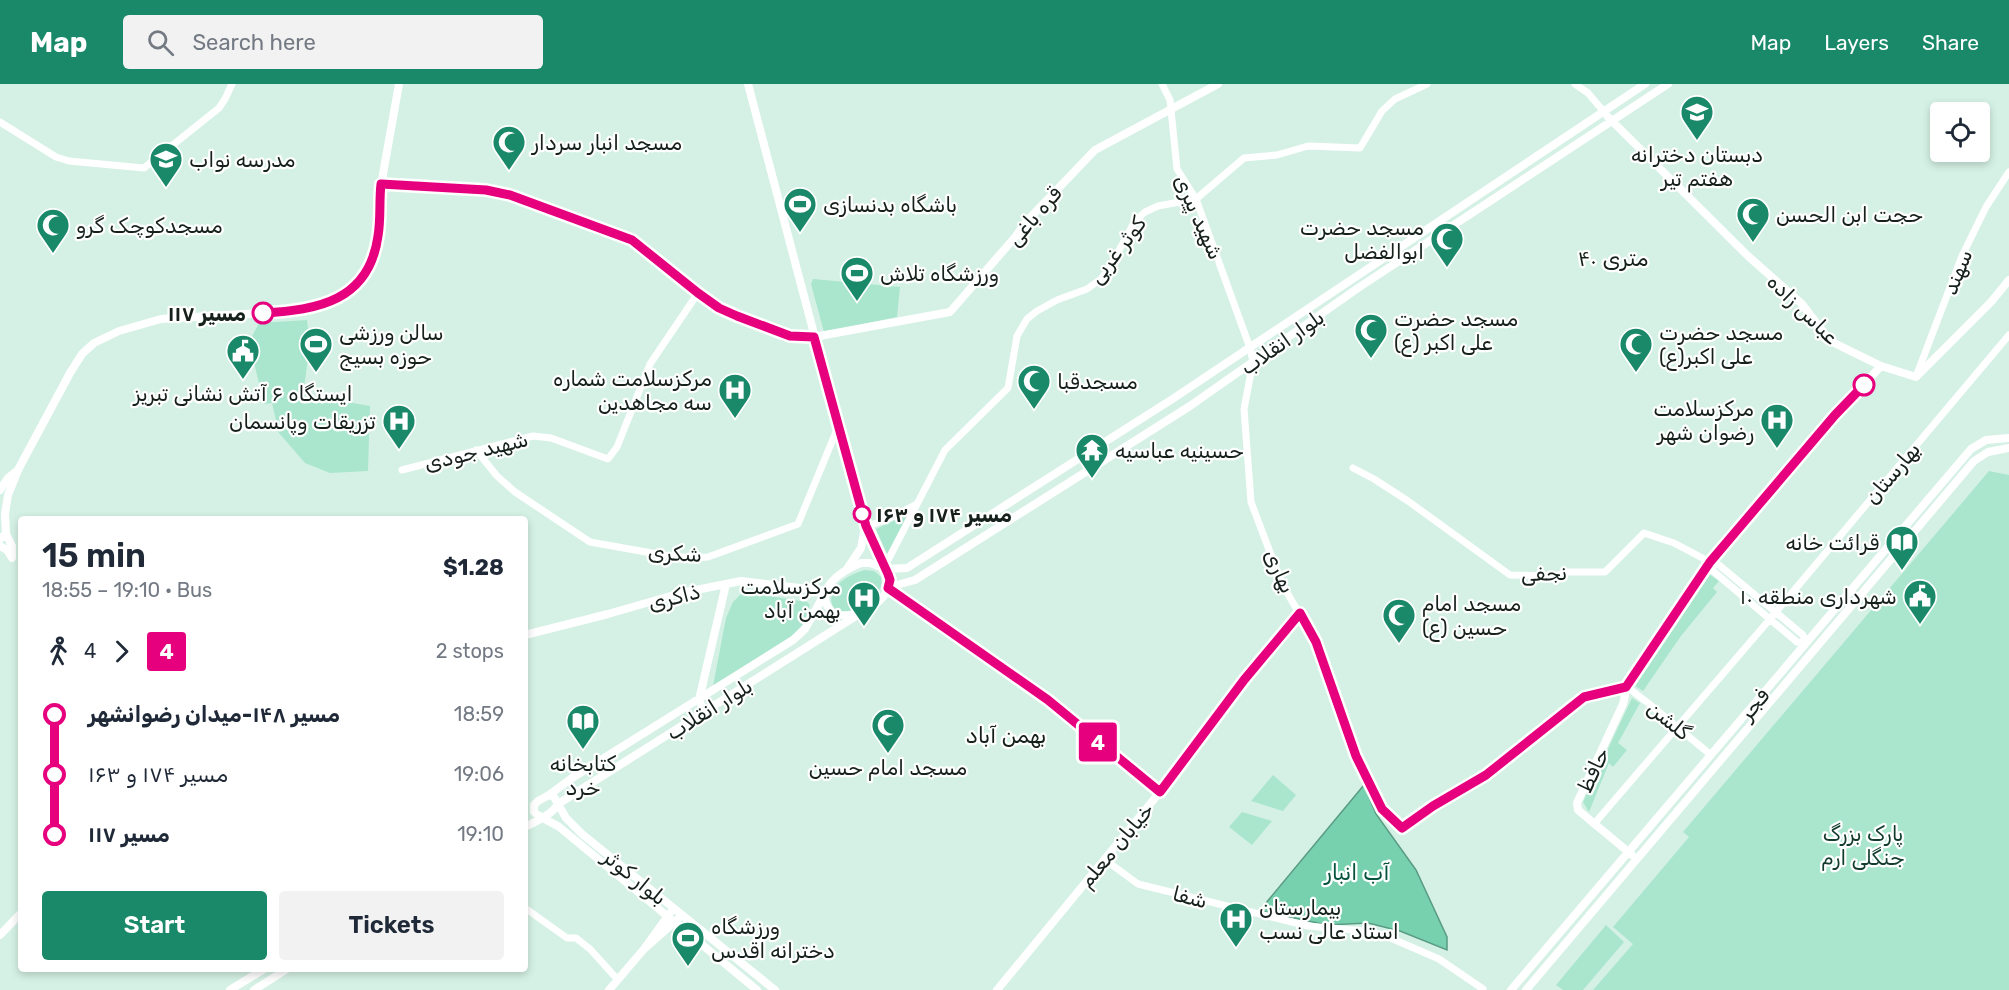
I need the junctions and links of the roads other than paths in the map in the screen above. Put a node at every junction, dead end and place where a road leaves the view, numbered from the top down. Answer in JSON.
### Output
{"nodes":[{"id":1,"x":232,"y":84,"type":"edge"},
{"id":2,"x":399,"y":84,"type":"edge"},
{"id":3,"x":748,"y":84,"type":"edge"},
{"id":4,"x":1162,"y":84,"type":"edge"},
{"id":5,"x":1218,"y":84,"type":"edge"},
{"id":6,"x":1426,"y":84,"type":"edge"},
{"id":7,"x":1575,"y":84,"type":"edge"},
{"id":8,"x":1645,"y":84,"type":"edge"},
{"id":9,"x":1668,"y":84,"type":"edge"},
{"id":10,"x":1170,"y":109,"type":"junction"},
{"id":11,"x":1604,"y":112,"type":"junction"},
{"id":12,"x":1611,"y":121,"type":"junction"},
{"id":13,"x":0,"y":122,"type":"edge"},
{"id":14,"x":2009,"y":172,"type":"edge"},
{"id":15,"x":381,"y":184,"type":"junction"},
{"id":16,"x":1196,"y":199,"type":"junction"},
{"id":17,"x":2009,"y":280,"type":"edge"},
{"id":18,"x":698,"y":293,"type":"junction"},
{"id":19,"x":2009,"y":335,"type":"edge"},
{"id":20,"x":814,"y":337,"type":"junction"},
{"id":21,"x":1250,"y":348,"type":"junction"},
{"id":22,"x":1253,"y":362,"type":"junction"},
{"id":23,"x":1881,"y":366,"type":"junction"},
{"id":24,"x":1916,"y":378,"type":"junction"},
{"id":25,"x":838,"y":428,"type":"junction"},
{"id":26,"x":2009,"y":438,"type":"edge"},
{"id":27,"x":2009,"y":448,"type":"edge"},
{"id":28,"x":476,"y":450,"type":"junction"},
{"id":29,"x":19,"y":468,"type":"junction"},
{"id":30,"x":1353,"y":468,"type":"dead end"},
{"id":31,"x":402,"y":470,"type":"dead end"},
{"id":32,"x":0,"y":490,"type":"edge"},
{"id":33,"x":917,"y":504,"type":"junction"},
{"id":34,"x":1916,"y":512,"type":"junction"},
{"id":35,"x":1924,"y":519,"type":"junction"},
{"id":36,"x":866,"y":526,"type":"junction"},
{"id":37,"x":3,"y":536,"type":"edge"},
{"id":38,"x":0,"y":546,"type":"edge"},
{"id":39,"x":16,"y":558,"type":"edge"},
{"id":40,"x":1710,"y":562,"type":"junction"},
{"id":41,"x":884,"y":568,"type":"junction"},
{"id":42,"x":847,"y":569,"type":"junction"},
{"id":43,"x":726,"y":584,"type":"junction"},
{"id":44,"x":1746,"y":587,"type":"junction"},
{"id":45,"x":888,"y":588,"type":"junction"},
{"id":46,"x":825,"y":593,"type":"junction"},
{"id":47,"x":1740,"y":594,"type":"junction"},
{"id":48,"x":1776,"y":612,"type":"junction"},
{"id":49,"x":1300,"y":613,"type":"junction"},
{"id":50,"x":859,"y":614,"type":"junction"},
{"id":51,"x":1770,"y":619,"type":"junction"},
{"id":52,"x":528,"y":634,"type":"edge"},
{"id":53,"x":1806,"y":643,"type":"junction"},
{"id":54,"x":1814,"y":649,"type":"junction"},
{"id":55,"x":1626,"y":687,"type":"junction"},
{"id":56,"x":699,"y":700,"type":"junction"},
{"id":57,"x":705,"y":712,"type":"junction"},
{"id":58,"x":1678,"y":728,"type":"junction"},
{"id":59,"x":1711,"y":755,"type":"junction"},
{"id":60,"x":572,"y":778,"type":"junction"},
{"id":61,"x":579,"y":790,"type":"junction"},
{"id":62,"x":1160,"y":792,"type":"junction"},
{"id":63,"x":549,"y":795,"type":"junction"},
{"id":64,"x":558,"y":804,"type":"junction"},
{"id":65,"x":534,"y":805,"type":"junction"},
{"id":66,"x":528,"y":809,"type":"edge"},
{"id":67,"x":542,"y":817,"type":"junction"},
{"id":68,"x":1594,"y":824,"type":"junction"},
{"id":69,"x":528,"y":825,"type":"edge"},
{"id":70,"x":1629,"y":852,"type":"junction"},
{"id":71,"x":598,"y":853,"type":"junction"},
{"id":72,"x":1104,"y":859,"type":"junction"},
{"id":73,"x":1638,"y":859,"type":"junction"},
{"id":74,"x":674,"y":908,"type":"junction"},
{"id":75,"x":528,"y":910,"type":"edge"},
{"id":76,"x":682,"y":914,"type":"junction"},
{"id":77,"x":18,"y":916,"type":"edge"},
{"id":78,"x":671,"y":919,"type":"junction"},
{"id":79,"x":0,"y":936,"type":"edge"},
{"id":80,"x":259,"y":972,"type":"edge"},
{"id":81,"x":282,"y":972,"type":"edge"},
{"id":82,"x":618,"y":980,"type":"junction"},
{"id":83,"x":230,"y":990,"type":"edge"},
{"id":84,"x":254,"y":990,"type":"edge"},
{"id":85,"x":609,"y":990,"type":"edge"},
{"id":86,"x":757,"y":990,"type":"edge"},
{"id":87,"x":775,"y":990,"type":"edge"},
{"id":88,"x":997,"y":990,"type":"edge"},
{"id":89,"x":1484,"y":990,"type":"edge"},
{"id":90,"x":1511,"y":990,"type":"edge"},
{"id":91,"x":1526,"y":990,"type":"edge"}],
"edges":[{"from":1,"to":13,"type":"street"},
{"from":2,"to":15,"type":"main road"},
{"from":3,"to":20,"type":"main road"},
{"from":4,"to":10,"type":"street","name":"شهید پیری"},
{"from":5,"to":10,"type":"main road","name":"قره باغی"},
{"from":6,"to":16,"type":"street"},
{"from":7,"to":11,"type":"street"},
{"from":8,"to":11,"type":"main road","name":"بلوار انقلاب"},
{"from":9,"to":12,"type":"main road","name":"بلوار انقلاب"},
{"from":10,"to":16,"type":"street","name":"شهید پیری"},
{"from":10,"to":20,"type":"main road","name":"قره باغی"},
{"from":11,"to":12,"type":"main road","name":"عباس زاده"},
{"from":11,"to":21,"type":"main road","name":"بلوار انقلاب"},
{"from":12,"to":22,"type":"main road","name":"بلوار انقلاب"},
{"from":12,"to":23,"type":"main road","name":"عباس زاده"},
{"from":14,"to":24,"type":"street","name":"سهند"},
{"from":15,"to":18,"type":"main road","name":"قره باغی"},
{"from":15,"to":29,"type":"main road"},
{"from":16,"to":21,"type":"street","name":"شهید پیری"},
{"from":16,"to":33,"type":"street","name":"کوثر غربی"},
{"from":17,"to":24,"type":"main road"},
{"from":18,"to":20,"type":"main road","name":"قره باغی"},
{"from":18,"to":28,"type":"street","name":"شهید جودی"},
{"from":19,"to":48,"type":"street","name":"بهارستان"},
{"from":20,"to":25,"type":"main road"},
{"from":21,"to":22,"type":"street","name":"شهید پیری"},
{"from":21,"to":41,"type":"main road","name":"بلوار انقلاب"},
{"from":22,"to":45,"type":"main road","name":"بلوار انقلاب"},
{"from":22,"to":49,"type":"street","name":"بهاری"},
{"from":23,"to":24,"type":"main road","name":"عباس زاده"},
{"from":23,"to":40,"type":"main road"},
{"from":25,"to":28,"type":"street","name":"شکری"},
{"from":25,"to":36,"type":"main road"},
{"from":26,"to":34,"type":"main road","name":"فجر"},
{"from":27,"to":35,"type":"main road","name":"فجر"},
{"from":28,"to":31,"type":"street","name":"شهید جودی"},
{"from":29,"to":32,"type":"main road"},
{"from":29,"to":37,"type":"main road"},
{"from":30,"to":40,"type":"street","name":"نجفی"},
{"from":33,"to":36,"type":"street"},
{"from":33,"to":41,"type":"street","name":"کوثر غربی"},
{"from":34,"to":35,"type":"main road"},
{"from":34,"to":53,"type":"main road","name":"فجر"},
{"from":35,"to":54,"type":"main road","name":"فجر"},
{"from":36,"to":41,"type":"main road"},
{"from":36,"to":42,"type":"main road"},
{"from":37,"to":39,"type":"main road"},
{"from":38,"to":39,"type":"main road"},
{"from":40,"to":44,"type":"street"},
{"from":40,"to":47,"type":"street"},
{"from":40,"to":55,"type":"main road"},
{"from":41,"to":42,"type":"main road"},
{"from":41,"to":45,"type":"main road"},
{"from":42,"to":46,"type":"main road"},
{"from":43,"to":46,"type":"main road","name":"ذاکری"},
{"from":43,"to":52,"type":"main road","name":"ذاکری"},
{"from":43,"to":56,"type":"main road"},
{"from":44,"to":47,"type":"street"},
{"from":44,"to":48,"type":"street"},
{"from":45,"to":50,"type":"main road"},
{"from":45,"to":62,"type":"main road"},
{"from":46,"to":50,"type":"main road"},
{"from":46,"to":56,"type":"main road","name":"بلوار انقلاب"},
{"from":47,"to":51,"type":"street"},
{"from":48,"to":51,"type":"street","name":"بهارستان"},
{"from":48,"to":53,"type":"street"},
{"from":49,"to":55,"type":"street","name":"بهاری"},
{"from":49,"to":62,"type":"main road","name":"خیابان معلم"},
{"from":50,"to":57,"type":"main road","name":"بلوار انقلاب"},
{"from":51,"to":53,"type":"street"},
{"from":51,"to":58,"type":"street"},
{"from":53,"to":54,"type":"main road"},
{"from":53,"to":59,"type":"main road","name":"فجر"},
{"from":54,"to":73,"type":"main road","name":"فجر"},
{"from":55,"to":58,"type":"street","name":"گلشن"},
{"from":55,"to":68,"type":"main road","name":"حافظ"},
{"from":56,"to":57,"type":"main road"},
{"from":56,"to":60,"type":"main road","name":"بلوار انقلاب"},
{"from":57,"to":61,"type":"main road","name":"بلوار انقلاب"},
{"from":58,"to":59,"type":"street","name":"گلشن"},
{"from":58,"to":68,"type":"street"},
{"from":59,"to":70,"type":"main road","name":"فجر"},
{"from":60,"to":61,"type":"main road"},
{"from":60,"to":63,"type":"main road","name":"بلوار انقلاب"},
{"from":61,"to":64,"type":"main road","name":"بلوار انقلاب"},
{"from":62,"to":72,"type":"main road","name":"خیابان معلم"},
{"from":63,"to":64,"type":"main road"},
{"from":63,"to":65,"type":"main road"},
{"from":64,"to":67,"type":"main road"},
{"from":64,"to":71,"type":"main road","name":"بلوار کوثر"},
{"from":65,"to":66,"type":"main road"},
{"from":65,"to":67,"type":"main road"},
{"from":67,"to":69,"type":"main road"},
{"from":67,"to":71,"type":"main road","name":"بلوار کوثر"},
{"from":68,"to":70,"type":"main road","name":"حافظ"},
{"from":70,"to":73,"type":"main road","name":"حافظ"},
{"from":70,"to":90,"type":"main road","name":"فجر"},
{"from":71,"to":74,"type":"main road","name":"بلوار کوثر"},
{"from":71,"to":78,"type":"main road","name":"بلوار کوثر"},
{"from":72,"to":88,"type":"main road","name":"خیابان معلم"},
{"from":72,"to":89,"type":"street","name":"شفا"},
{"from":73,"to":91,"type":"main road","name":"فجر"},
{"from":74,"to":76,"type":"main road","name":"بلوار کوثر"},
{"from":74,"to":78,"type":"main road"},
{"from":75,"to":82,"type":"street"},
{"from":76,"to":78,"type":"main road"},
{"from":76,"to":87,"type":"main road","name":"بلوار کوثر"},
{"from":77,"to":79,"type":"main road"},
{"from":78,"to":82,"type":"main road"},
{"from":78,"to":86,"type":"main road","name":"بلوار کوثر"},
{"from":80,"to":83,"type":"main road"},
{"from":81,"to":84,"type":"main road"},
{"from":82,"to":85,"type":"main road"}]}
